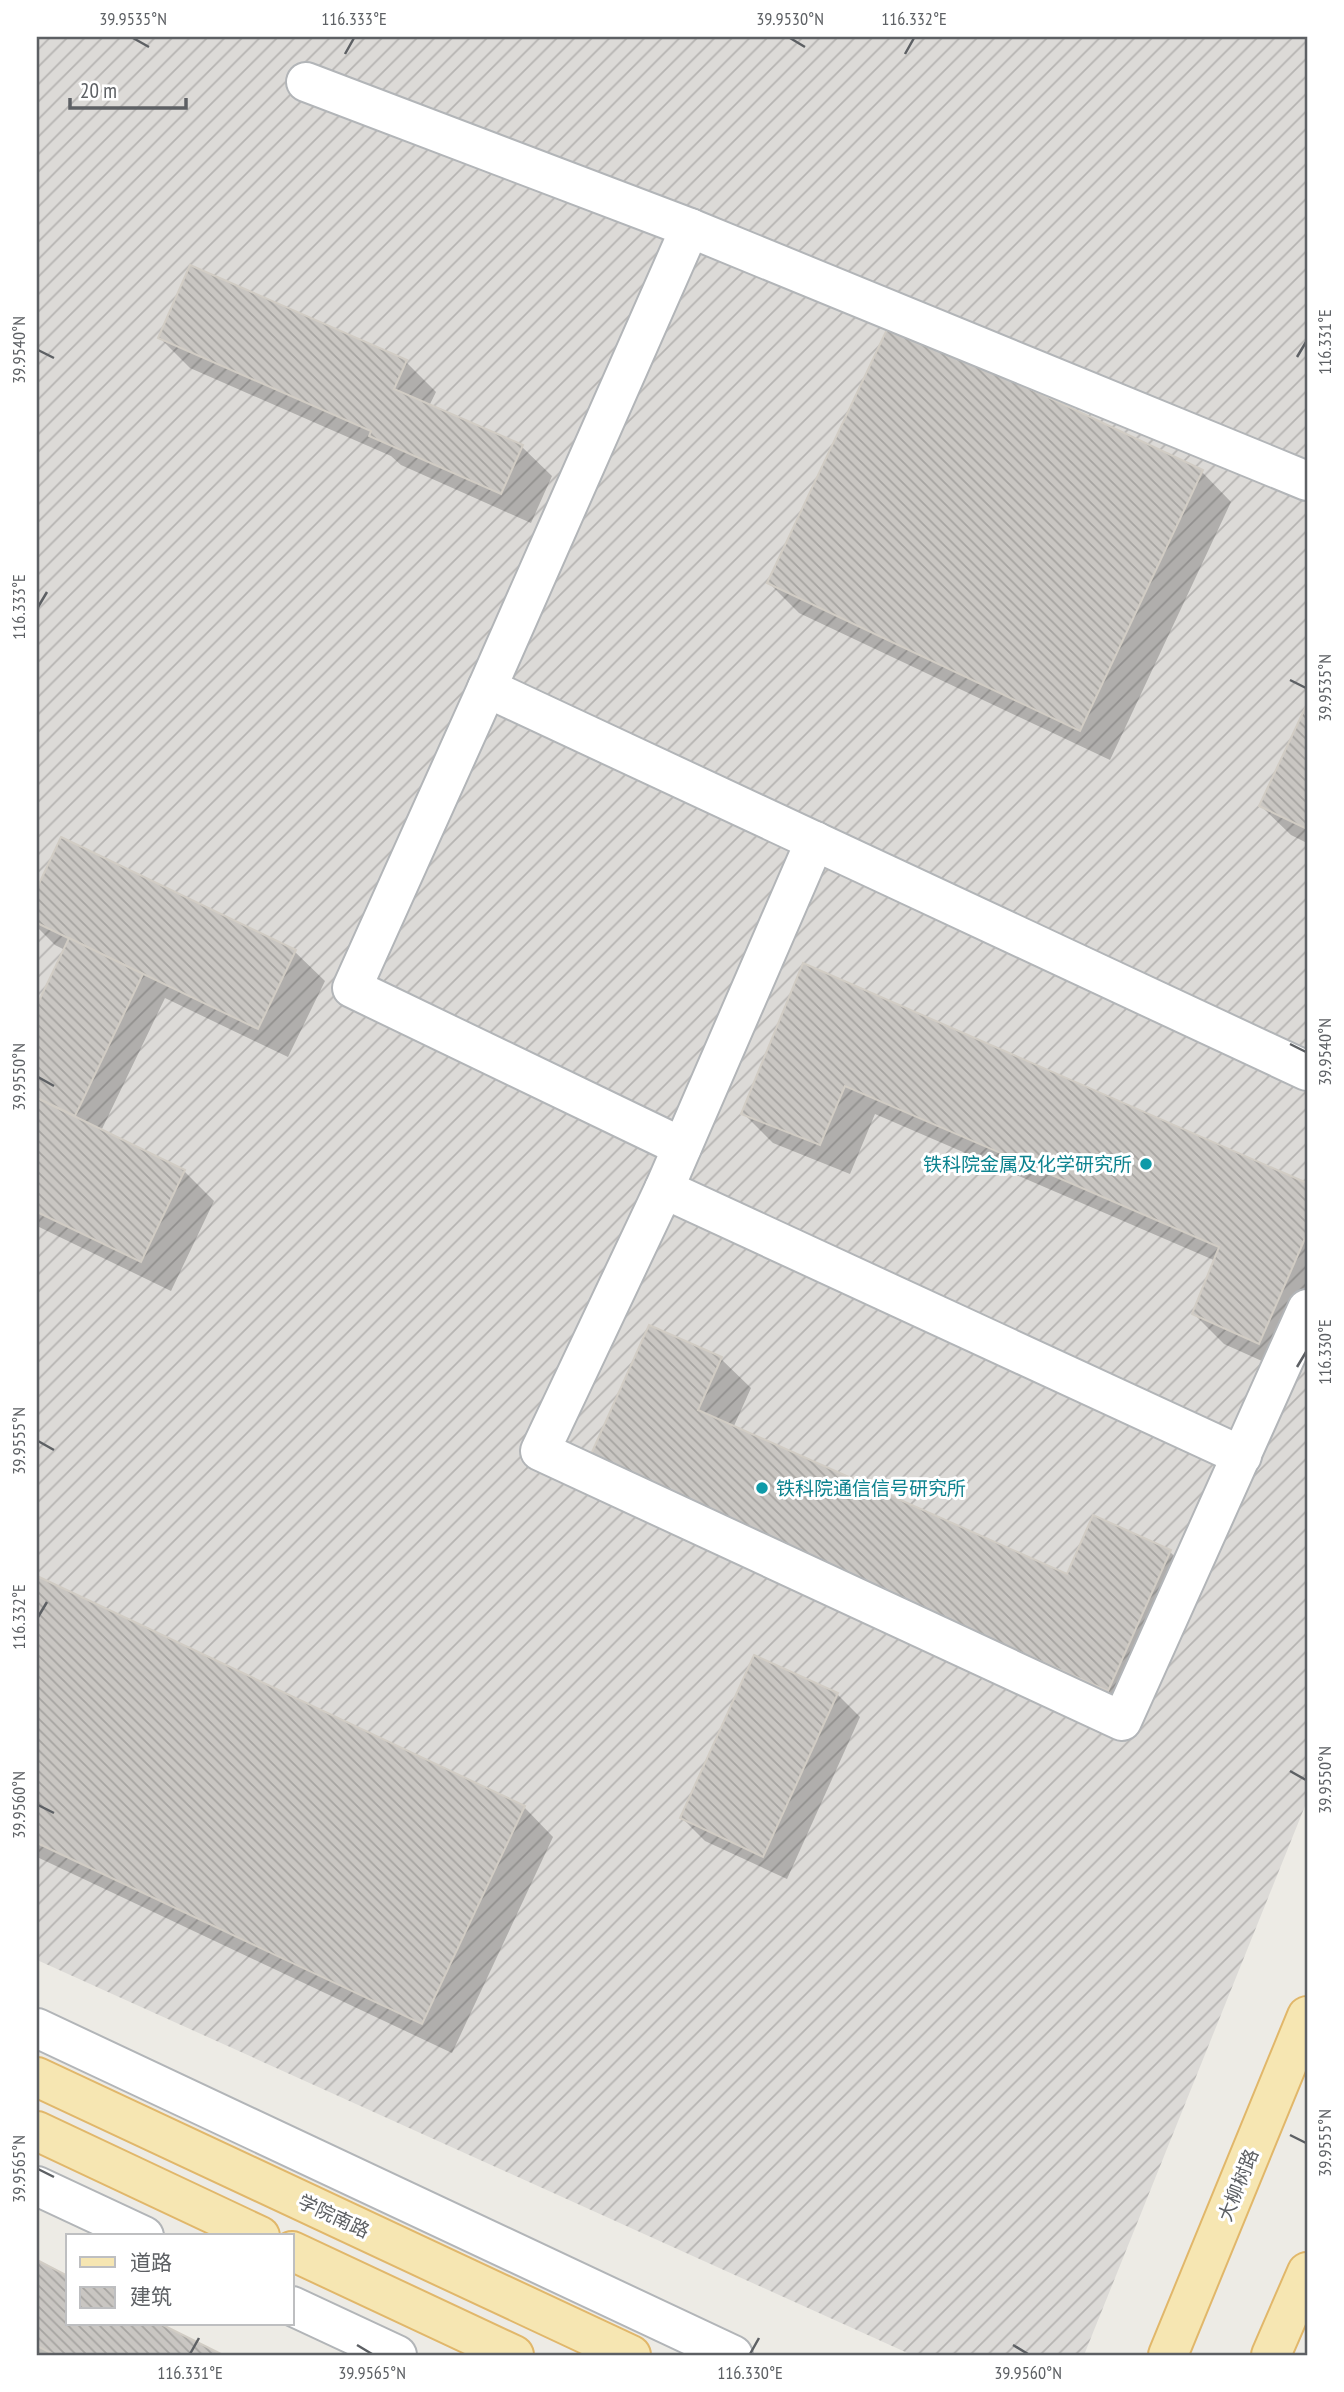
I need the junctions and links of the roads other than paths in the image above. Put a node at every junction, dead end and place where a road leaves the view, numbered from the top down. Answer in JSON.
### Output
{"nodes":[{"id":1,"x":306,"y":82,"type":"dead end"},
{"id":2,"x":690,"y":228,"type":"junction"},
{"id":3,"x":1307,"y":481,"type":"edge"},
{"id":4,"x":487,"y":688,"type":"junction"},
{"id":5,"x":815,"y":841,"type":"junction"},
{"id":6,"x":1307,"y":1071,"type":"edge"},
{"id":7,"x":682,"y":1147,"type":"junction"},
{"id":8,"x":664,"y":1189,"type":"junction"},
{"id":9,"x":1307,"y":1308,"type":"edge"},
{"id":10,"x":1242,"y":1455,"type":"junction"},
{"id":11,"x":1307,"y":2015,"type":"edge"},
{"id":12,"x":37,"y":2028,"type":"edge"},
{"id":13,"x":37,"y":2077,"type":"edge"},
{"id":14,"x":37,"y":2131,"type":"edge"},
{"id":15,"x":37,"y":2186,"type":"edge"},
{"id":16,"x":140,"y":2234,"type":"edge"},
{"id":17,"x":256,"y":2234,"type":"edge"},
{"id":18,"x":294,"y":2252,"type":"edge"},
{"id":19,"x":1307,"y":2273,"type":"edge"},
{"id":20,"x":294,"y":2307,"type":"edge"},
{"id":21,"x":397,"y":2355,"type":"edge"},
{"id":22,"x":514,"y":2355,"type":"edge"},
{"id":23,"x":631,"y":2355,"type":"edge"},
{"id":24,"x":733,"y":2355,"type":"edge"},
{"id":25,"x":1168,"y":2355,"type":"edge"},
{"id":26,"x":1271,"y":2355,"type":"edge"}],
"edges":[{"from":1,"to":2,"type":"street"},
{"from":2,"to":3,"type":"street"},
{"from":2,"to":4,"type":"street"},
{"from":4,"to":5,"type":"street"},
{"from":4,"to":7,"type":"street"},
{"from":5,"to":6,"type":"street"},
{"from":5,"to":7,"type":"street"},
{"from":7,"to":8,"type":"street"},
{"from":8,"to":10,"type":"street"},
{"from":8,"to":10,"type":"street"},
{"from":9,"to":10,"type":"street"},
{"from":11,"to":25,"type":"main road","name":"大柳树路"},
{"from":12,"to":24,"type":"street"},
{"from":13,"to":23,"type":"main road","name":"学院南路"},
{"from":14,"to":17,"type":"main road"},
{"from":15,"to":16,"type":"street"},
{"from":18,"to":22,"type":"main road"},
{"from":19,"to":26,"type":"main road"},
{"from":20,"to":21,"type":"street"}]}
